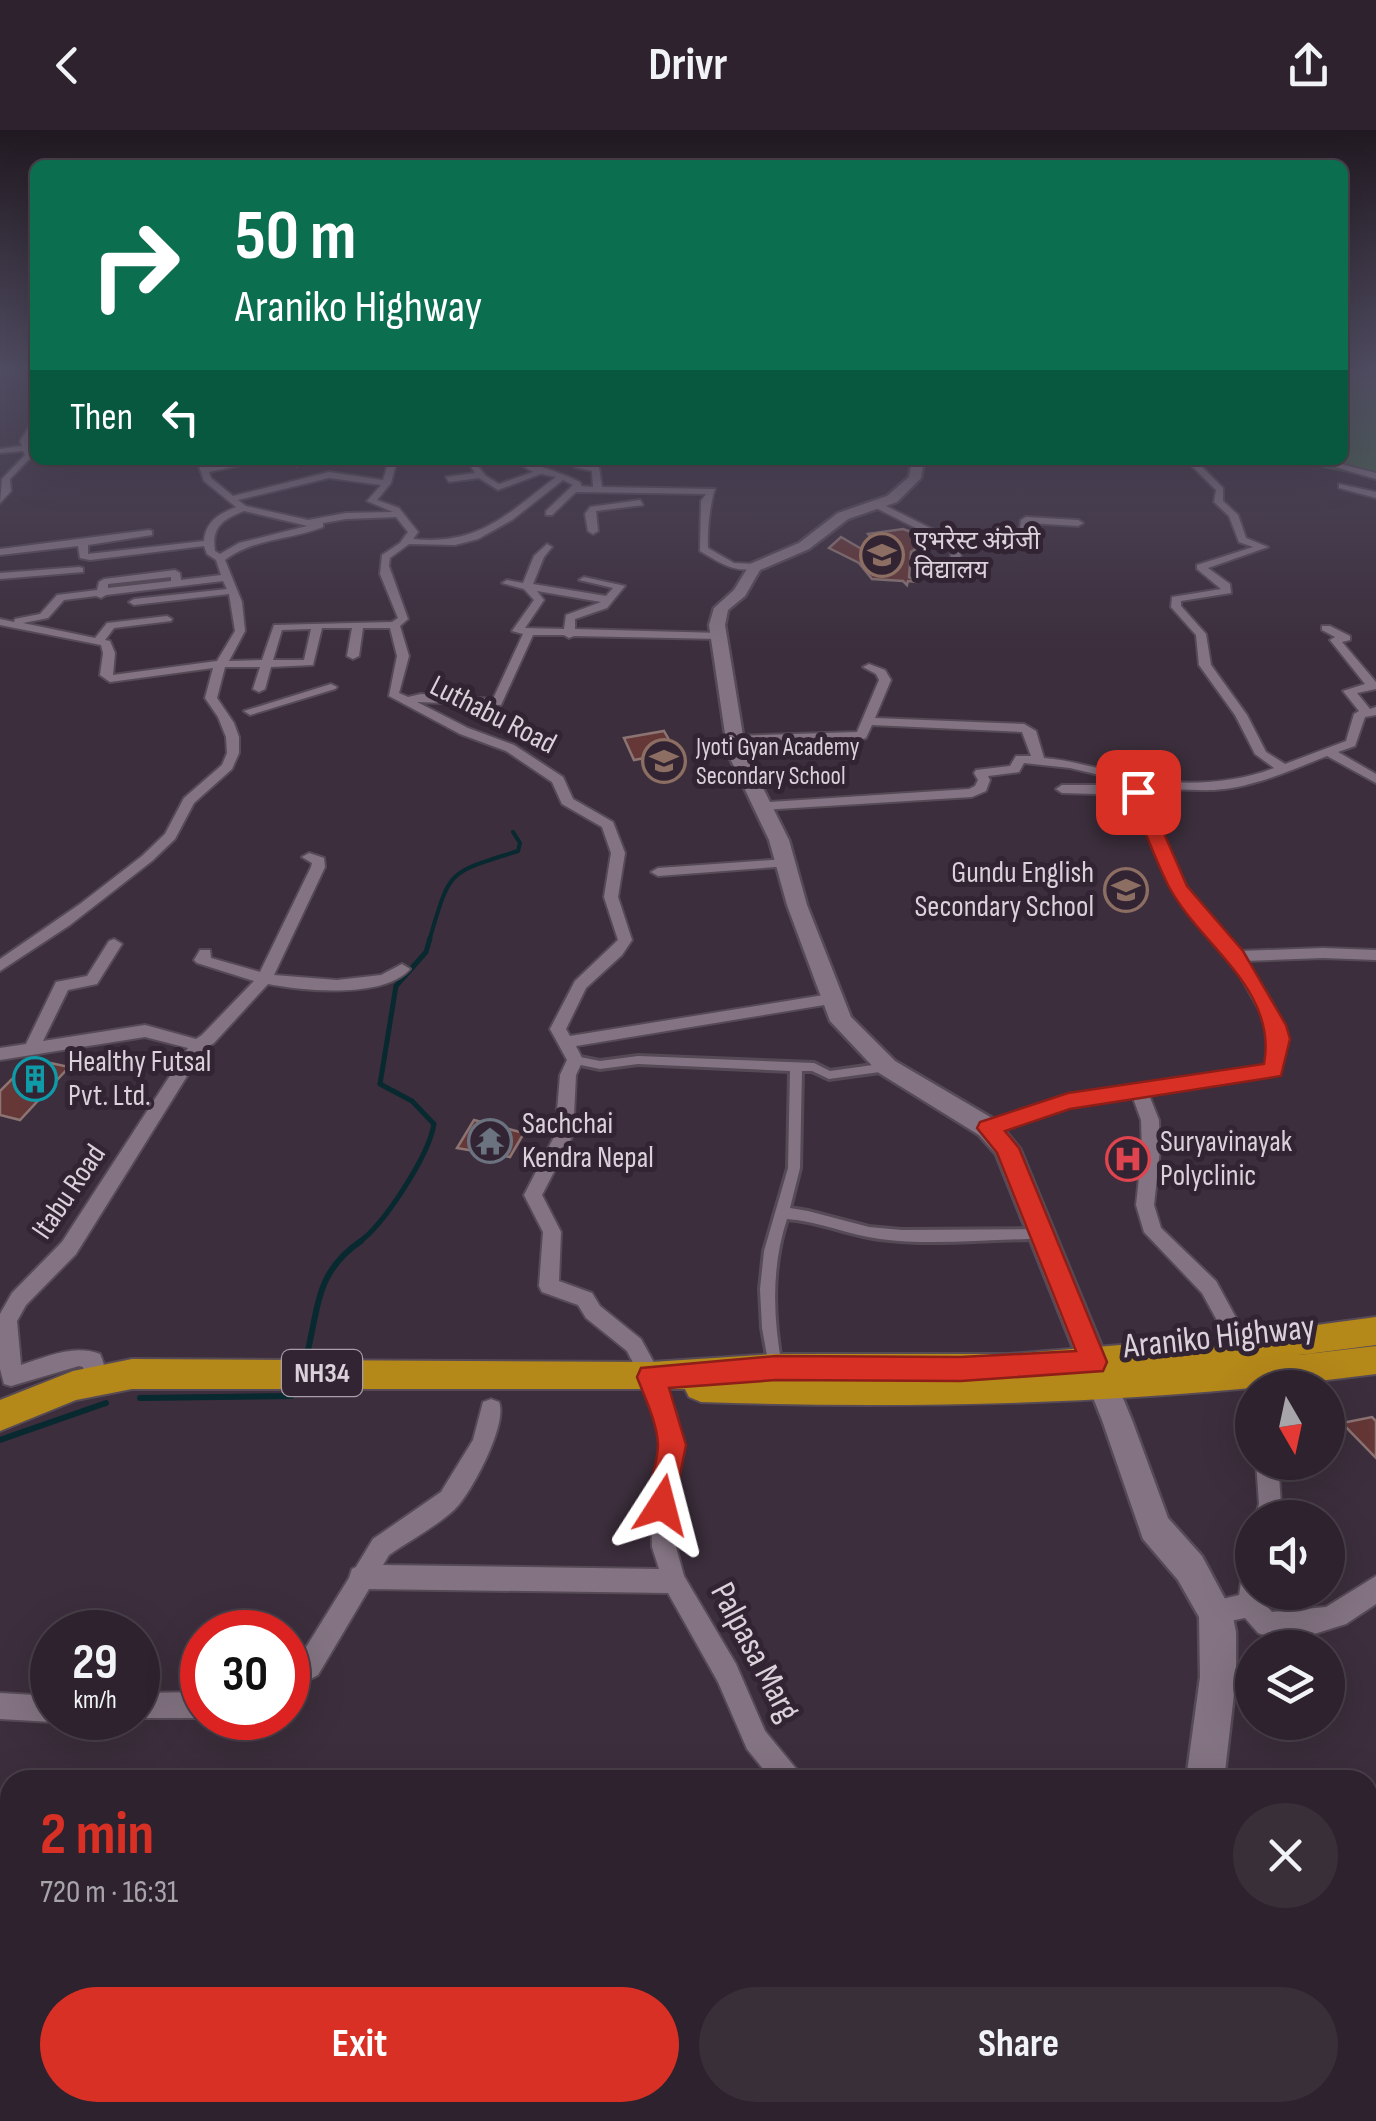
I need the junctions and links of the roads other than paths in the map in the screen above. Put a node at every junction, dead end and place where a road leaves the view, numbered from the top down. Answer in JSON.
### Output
{"nodes":[{"id":1,"x":21,"y":464,"type":"edge"},
{"id":2,"x":203,"y":465,"type":"edge"},
{"id":3,"x":392,"y":465,"type":"edge"},
{"id":4,"x":526,"y":465,"type":"edge"},
{"id":5,"x":578,"y":465,"type":"edge"},
{"id":6,"x":917,"y":465,"type":"edge"},
{"id":7,"x":1195,"y":465,"type":"edge"},
{"id":8,"x":1335,"y":465,"type":"edge"},
{"id":9,"x":538,"y":472,"type":"junction"},
{"id":10,"x":563,"y":476,"type":"junction"},
{"id":11,"x":1376,"y":476,"type":"edge"},
{"id":12,"x":448,"y":477,"type":"dead end"},
{"id":13,"x":387,"y":483,"type":"junction"},
{"id":14,"x":1342,"y":486,"type":"dead end"},
{"id":15,"x":575,"y":490,"type":"junction"},
{"id":16,"x":596,"y":490,"type":"junction"},
{"id":17,"x":674,"y":492,"type":"junction"},
{"id":18,"x":1376,"y":497,"type":"edge"},
{"id":19,"x":230,"y":499,"type":"junction"},
{"id":20,"x":0,"y":500,"type":"edge"},
{"id":21,"x":648,"y":503,"type":"dead end"},
{"id":22,"x":664,"y":503,"type":"dead end"},
{"id":23,"x":877,"y":505,"type":"junction"},
{"id":24,"x":242,"y":508,"type":"junction"},
{"id":25,"x":550,"y":513,"type":"dead end"},
{"id":26,"x":404,"y":516,"type":"junction"},
{"id":27,"x":325,"y":522,"type":"junction"},
{"id":28,"x":1078,"y":523,"type":"dead end"},
{"id":29,"x":592,"y":531,"type":"dead end"},
{"id":30,"x":149,"y":533,"type":"dead end"},
{"id":31,"x":939,"y":533,"type":"junction"},
{"id":32,"x":406,"y":542,"type":"junction"},
{"id":33,"x":83,"y":543,"type":"junction"},
{"id":34,"x":208,"y":543,"type":"junction"},
{"id":35,"x":547,"y":547,"type":"dead end"},
{"id":36,"x":0,"y":552,"type":"edge"},
{"id":37,"x":220,"y":558,"type":"junction"},
{"id":38,"x":755,"y":567,"type":"junction"},
{"id":39,"x":80,"y":570,"type":"dead end"},
{"id":40,"x":0,"y":576,"type":"edge"},
{"id":41,"x":228,"y":577,"type":"junction"},
{"id":42,"x":954,"y":578,"type":"dead end"},
{"id":43,"x":584,"y":580,"type":"dead end"},
{"id":44,"x":507,"y":582,"type":"dead end"},
{"id":45,"x":527,"y":586,"type":"junction"},
{"id":46,"x":232,"y":591,"type":"junction"},
{"id":47,"x":608,"y":600,"type":"junction"},
{"id":48,"x":134,"y":602,"type":"dead end"},
{"id":49,"x":168,"y":619,"type":"dead end"},
{"id":50,"x":2,"y":623,"type":"edge"},
{"id":51,"x":394,"y":624,"type":"junction"},
{"id":52,"x":358,"y":625,"type":"junction"},
{"id":53,"x":317,"y":626,"type":"junction"},
{"id":54,"x":1326,"y":628,"type":"dead end"},
{"id":55,"x":529,"y":632,"type":"junction"},
{"id":56,"x":570,"y":635,"type":"junction"},
{"id":57,"x":720,"y":636,"type":"junction"},
{"id":58,"x":98,"y":641,"type":"junction"},
{"id":59,"x":353,"y":656,"type":"dead end"},
{"id":60,"x":266,"y":663,"type":"junction"},
{"id":61,"x":220,"y":664,"type":"junction"},
{"id":62,"x":309,"y":664,"type":"junction"},
{"id":63,"x":870,"y":667,"type":"dead end"},
{"id":64,"x":331,"y":687,"type":"dead end"},
{"id":65,"x":259,"y":688,"type":"dead end"},
{"id":66,"x":303,"y":694,"type":"junction"},
{"id":67,"x":406,"y":701,"type":"junction"},
{"id":68,"x":250,"y":711,"type":"dead end"},
{"id":69,"x":1371,"y":711,"type":"edge"},
{"id":70,"x":869,"y":721,"type":"junction"},
{"id":71,"x":734,"y":740,"type":"junction"},
{"id":72,"x":1330,"y":753,"type":"junction"},
{"id":73,"x":1038,"y":760,"type":"junction"},
{"id":74,"x":1284,"y":769,"type":"junction"},
{"id":75,"x":1376,"y":779,"type":"edge"},
{"id":76,"x":1157,"y":785,"type":"junction"},
{"id":77,"x":1062,"y":789,"type":"dead end"},
{"id":78,"x":1136,"y":791,"type":"junction"},
{"id":79,"x":760,"y":806,"type":"junction"},
{"id":80,"x":309,"y":857,"type":"dead end"},
{"id":81,"x":785,"y":863,"type":"junction"},
{"id":82,"x":658,"y":872,"type":"dead end"},
{"id":83,"x":114,"y":944,"type":"dead end"},
{"id":84,"x":205,"y":953,"type":"dead end"},
{"id":85,"x":1376,"y":955,"type":"edge"},
{"id":86,"x":1236,"y":956,"type":"junction"},
{"id":87,"x":0,"y":966,"type":"edge"},
{"id":88,"x":402,"y":969,"type":"dead end"},
{"id":89,"x":264,"y":979,"type":"junction"},
{"id":90,"x":830,"y":998,"type":"junction"},
{"id":91,"x":565,"y":1042,"type":"junction"},
{"id":92,"x":198,"y":1045,"type":"junction"},
{"id":93,"x":31,"y":1050,"type":"junction"},
{"id":94,"x":0,"y":1054,"type":"edge"},
{"id":95,"x":575,"y":1060,"type":"junction"},
{"id":96,"x":887,"y":1067,"type":"junction"},
{"id":97,"x":796,"y":1068,"type":"junction"},
{"id":98,"x":1138,"y":1090,"type":"junction"},
{"id":99,"x":988,"y":1128,"type":"junction"},
{"id":100,"x":782,"y":1212,"type":"junction"},
{"id":101,"x":1039,"y":1234,"type":"junction"},
{"id":102,"x":1376,"y":1331,"type":"edge"},
{"id":103,"x":1243,"y":1349,"type":"junction"},
{"id":104,"x":1376,"y":1360,"type":"edge"},
{"id":105,"x":776,"y":1368,"type":"junction"},
{"id":106,"x":1099,"y":1376,"type":"junction"},
{"id":107,"x":651,"y":1377,"type":"junction"},
{"id":108,"x":95,"y":1380,"type":"junction"},
{"id":109,"x":490,"y":1410,"type":"dead end"},
{"id":110,"x":0,"y":1416,"type":"edge"},
{"id":111,"x":360,"y":1577,"type":"junction"},
{"id":112,"x":674,"y":1581,"type":"junction"},
{"id":113,"x":1376,"y":1588,"type":"edge"},
{"id":114,"x":1235,"y":1607,"type":"edge"},
{"id":115,"x":1255,"y":1610,"type":"edge"},
{"id":116,"x":1215,"y":1612,"type":"junction"},
{"id":117,"x":310,"y":1663,"type":"edge"},
{"id":118,"x":0,"y":1706,"type":"edge"},
{"id":119,"x":30,"y":1708,"type":"edge"},
{"id":120,"x":781,"y":1770,"type":"edge"},
{"id":121,"x":1207,"y":1770,"type":"edge"}],
"edges":[{"from":1,"to":20,"type":"street"},
{"from":2,"to":19,"type":"street"},
{"from":3,"to":13,"type":"street"},
{"from":4,"to":9,"type":"street"},
{"from":5,"to":16,"type":"street"},
{"from":6,"to":23,"type":"main road"},
{"from":7,"to":74,"type":"street"},
{"from":8,"to":11,"type":"street"},
{"from":9,"to":10,"type":"street"},
{"from":9,"to":12,"type":"street"},
{"from":10,"to":15,"type":"street"},
{"from":10,"to":32,"type":"street"},
{"from":13,"to":19,"type":"street"},
{"from":13,"to":26,"type":"street"},
{"from":14,"to":18,"type":"street"},
{"from":15,"to":16,"type":"street"},
{"from":15,"to":25,"type":"street"},
{"from":16,"to":17,"type":"street"},
{"from":17,"to":22,"type":"street"},
{"from":17,"to":38,"type":"street"},
{"from":19,"to":24,"type":"street"},
{"from":21,"to":29,"type":"street"},
{"from":23,"to":31,"type":"street"},
{"from":23,"to":38,"type":"main road"},
{"from":24,"to":27,"type":"street"},
{"from":24,"to":34,"type":"street"},
{"from":26,"to":27,"type":"street"},
{"from":26,"to":32,"type":"street"},
{"from":27,"to":37,"type":"street"},
{"from":28,"to":31,"type":"street"},
{"from":30,"to":33,"type":"street"},
{"from":31,"to":42,"type":"street"},
{"from":32,"to":51,"type":"street","name":"Luthabu Road"},
{"from":33,"to":34,"type":"street"},
{"from":33,"to":36,"type":"street"},
{"from":34,"to":37,"type":"street"},
{"from":35,"to":45,"type":"street"},
{"from":37,"to":41,"type":"street"},
{"from":38,"to":57,"type":"main road"},
{"from":39,"to":40,"type":"street"},
{"from":41,"to":46,"type":"street"},
{"from":41,"to":50,"type":"street"},
{"from":43,"to":47,"type":"street"},
{"from":44,"to":45,"type":"street"},
{"from":45,"to":47,"type":"street"},
{"from":45,"to":55,"type":"street"},
{"from":46,"to":48,"type":"street"},
{"from":46,"to":61,"type":"street"},
{"from":47,"to":56,"type":"street"},
{"from":49,"to":58,"type":"street"},
{"from":50,"to":58,"type":"street"},
{"from":51,"to":52,"type":"street"},
{"from":51,"to":67,"type":"street","name":"Luthabu Road"},
{"from":52,"to":53,"type":"street"},
{"from":52,"to":59,"type":"street"},
{"from":53,"to":60,"type":"street"},
{"from":53,"to":62,"type":"street"},
{"from":54,"to":69,"type":"street"},
{"from":55,"to":56,"type":"street"},
{"from":55,"to":67,"type":"street"},
{"from":56,"to":57,"type":"street"},
{"from":57,"to":71,"type":"main road"},
{"from":58,"to":61,"type":"street"},
{"from":60,"to":61,"type":"street"},
{"from":60,"to":62,"type":"street"},
{"from":60,"to":65,"type":"street"},
{"from":61,"to":87,"type":"street"},
{"from":62,"to":66,"type":"street"},
{"from":63,"to":70,"type":"street"},
{"from":64,"to":66,"type":"street"},
{"from":66,"to":68,"type":"street"},
{"from":67,"to":91,"type":"street","name":"Luthabu Road"},
{"from":69,"to":72,"type":"street"},
{"from":70,"to":71,"type":"street"},
{"from":70,"to":73,"type":"street"},
{"from":71,"to":79,"type":"main road"},
{"from":72,"to":74,"type":"street"},
{"from":72,"to":75,"type":"street"},
{"from":73,"to":76,"type":"street"},
{"from":73,"to":79,"type":"street"},
{"from":74,"to":76,"type":"street"},
{"from":76,"to":78,"type":"street"},
{"from":77,"to":78,"type":"street"},
{"from":78,"to":86,"type":"street"},
{"from":79,"to":81,"type":"main road"},
{"from":80,"to":89,"type":"street"},
{"from":81,"to":82,"type":"street"},
{"from":81,"to":90,"type":"main road"},
{"from":83,"to":93,"type":"street"},
{"from":84,"to":89,"type":"street"},
{"from":85,"to":86,"type":"street"},
{"from":86,"to":98,"type":"street"},
{"from":88,"to":89,"type":"street"},
{"from":89,"to":92,"type":"street"},
{"from":90,"to":91,"type":"street"},
{"from":90,"to":96,"type":"main road"},
{"from":91,"to":95,"type":"street"},
{"from":92,"to":93,"type":"street"},
{"from":92,"to":108,"type":"street","name":"Itabu Road"},
{"from":93,"to":94,"type":"street"},
{"from":95,"to":97,"type":"street"},
{"from":95,"to":107,"type":"street"},
{"from":96,"to":97,"type":"street"},
{"from":96,"to":99,"type":"main road"},
{"from":97,"to":100,"type":"street"},
{"from":98,"to":99,"type":"street"},
{"from":98,"to":103,"type":"street"},
{"from":99,"to":101,"type":"main road"},
{"from":100,"to":101,"type":"street"},
{"from":100,"to":105,"type":"street"},
{"from":101,"to":106,"type":"main road"},
{"from":102,"to":103,"type":"highway","name":"Araniko Highway","number":"NH34"},
{"from":103,"to":106,"type":"highway","name":"Araniko Highway","number":"NH34"},
{"from":104,"to":106,"type":"highway","name":"Araniko Highway","number":"NH34"},
{"from":105,"to":106,"type":"highway","name":"Araniko Highway","number":"NH34"},
{"from":105,"to":107,"type":"highway","name":"Araniko Highway","number":"NH34"},
{"from":106,"to":107,"type":"highway","name":"Araniko Highway","number":"NH34"},
{"from":106,"to":116,"type":"main road"},
{"from":107,"to":108,"type":"highway","name":"Araniko Highway","number":"NH34"},
{"from":107,"to":112,"type":"street","name":"Palpasa Marg"},
{"from":108,"to":110,"type":"highway","name":"Araniko Highway","number":"NH34"},
{"from":109,"to":111,"type":"street"},
{"from":111,"to":112,"type":"street"},
{"from":111,"to":117,"type":"street"},
{"from":112,"to":120,"type":"street","name":"Palpasa Marg"},
{"from":113,"to":115,"type":"street"},
{"from":114,"to":116,"type":"street"},
{"from":116,"to":121,"type":"main road"},
{"from":118,"to":119,"type":"street"}]}
